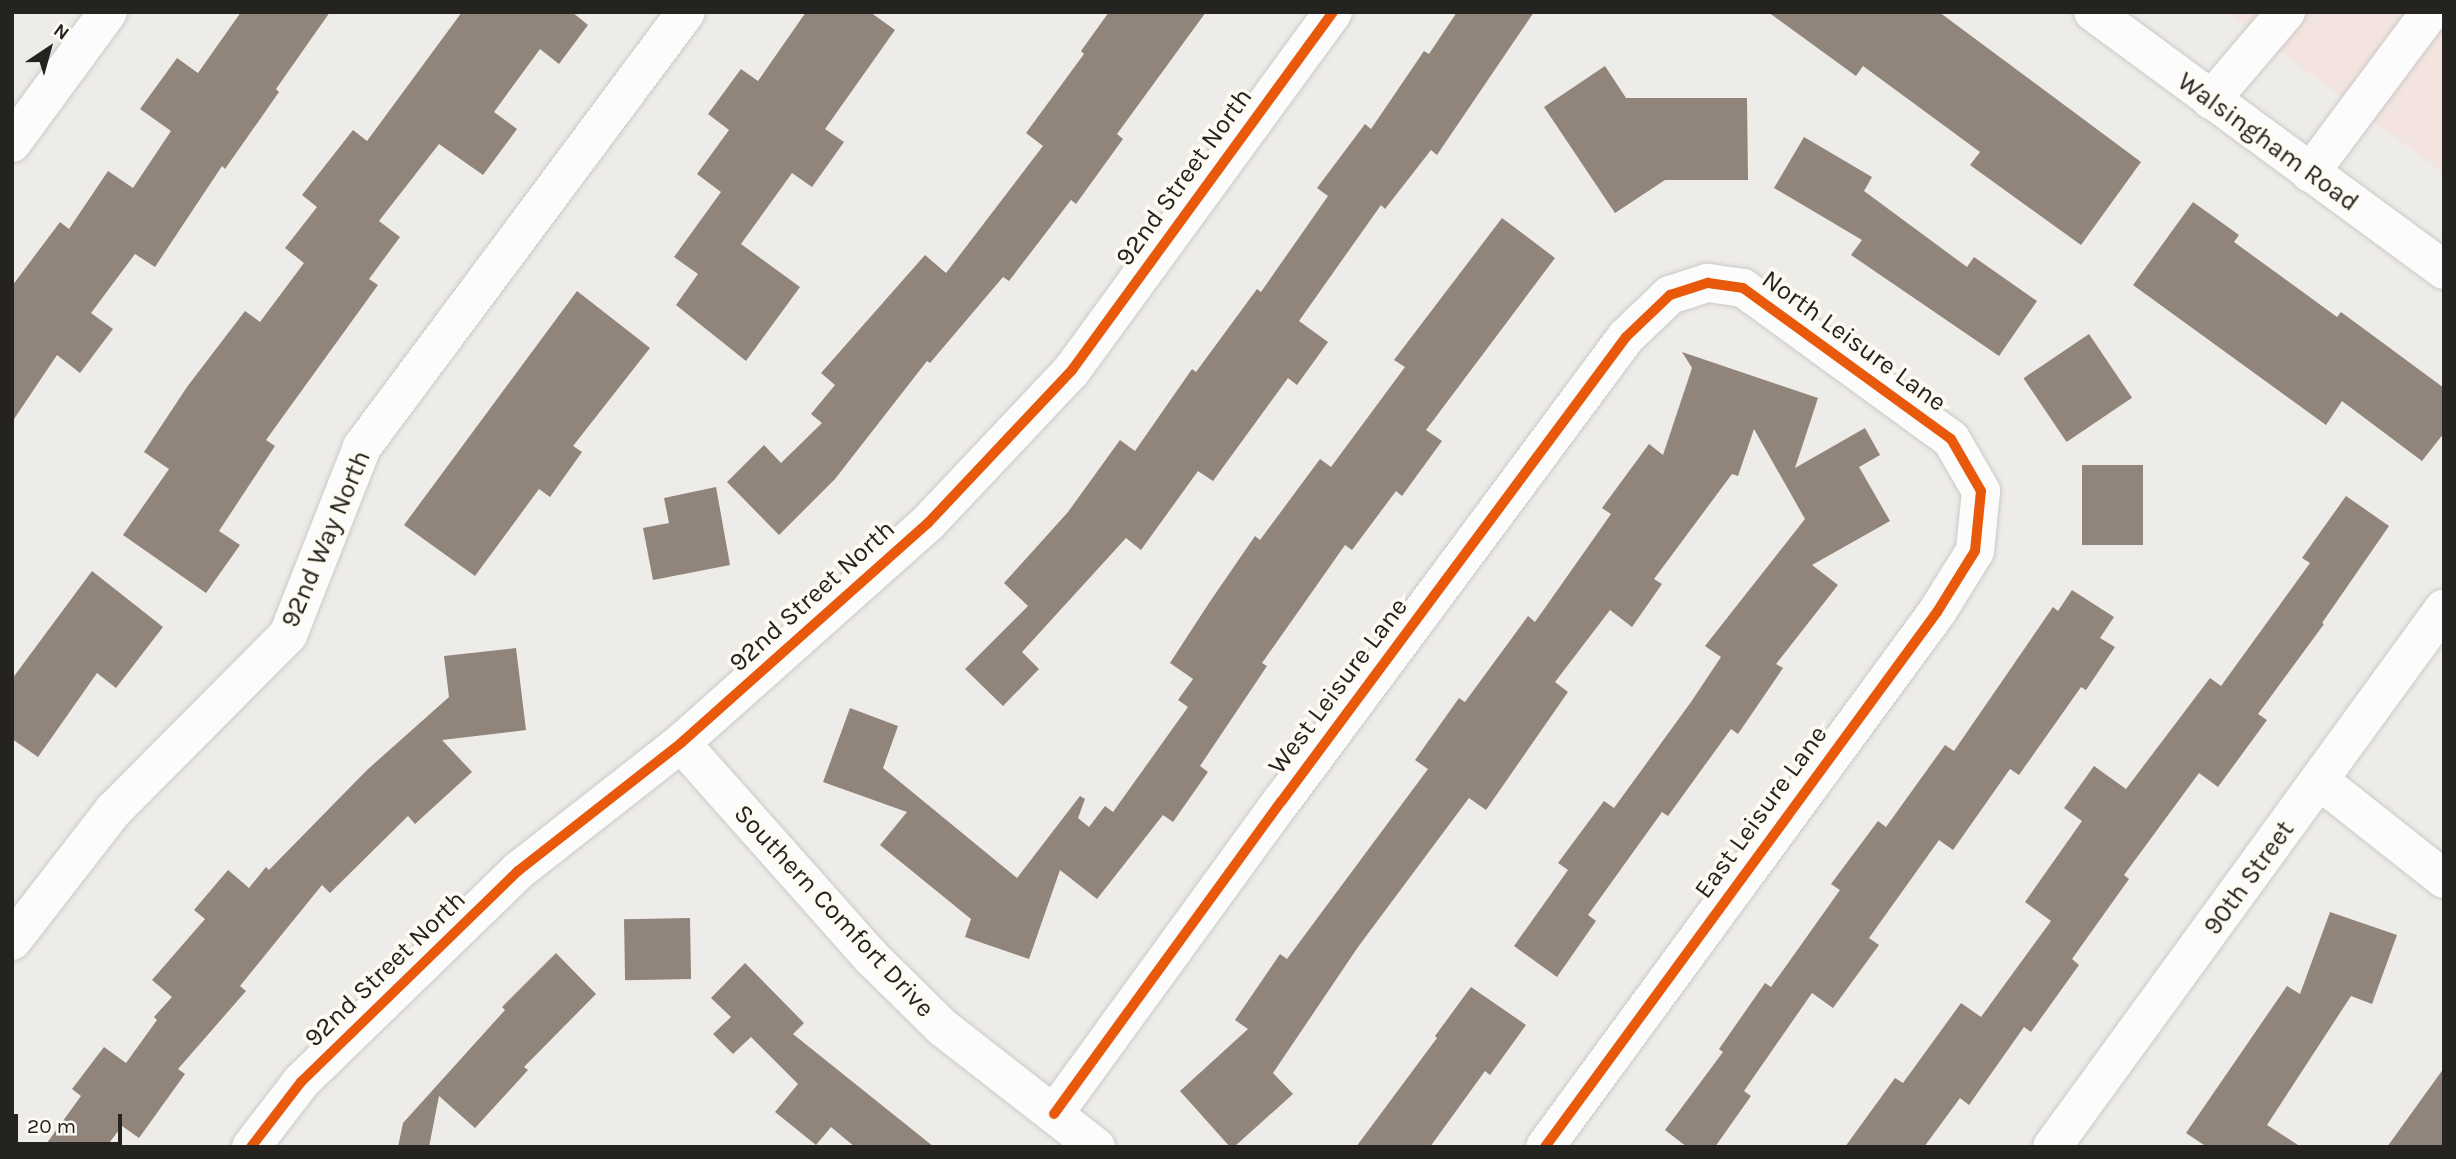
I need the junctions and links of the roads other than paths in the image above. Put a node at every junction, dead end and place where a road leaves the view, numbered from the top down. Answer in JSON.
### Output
{"nodes":[{"id":1,"x":107,"y":12,"type":"edge"},
{"id":2,"x":686,"y":12,"type":"edge"},
{"id":3,"x":1333,"y":12,"type":"edge"},
{"id":4,"x":2093,"y":12,"type":"edge"},
{"id":5,"x":2287,"y":12,"type":"edge"},
{"id":6,"x":2430,"y":12,"type":"edge"},
{"id":7,"x":2211,"y":100,"type":"junction"},
{"id":8,"x":12,"y":143,"type":"edge"},
{"id":9,"x":2310,"y":173,"type":"junction"},
{"id":10,"x":2444,"y":270,"type":"edge"},
{"id":11,"x":1670,"y":295,"type":"joint"},
{"id":12,"x":1981,"y":491,"type":"joint"},
{"id":13,"x":2444,"y":608,"type":"edge"},
{"id":14,"x":681,"y":743,"type":"junction"},
{"id":15,"x":2320,"y":781,"type":"junction"},
{"id":16,"x":2444,"y":878,"type":"edge"},
{"id":17,"x":12,"y":941,"type":"edge"},
{"id":18,"x":1054,"y":1114,"type":"junction"},
{"id":19,"x":251,"y":1147,"type":"edge"},
{"id":20,"x":1096,"y":1147,"type":"edge"},
{"id":21,"x":1545,"y":1147,"type":"edge"},
{"id":22,"x":2052,"y":1147,"type":"edge"}],
"edges":[{"from":1,"to":8,"type":"street"},
{"from":2,"to":17,"type":"street","name":"92nd Way North"},
{"from":3,"to":14,"type":"street","name":"92nd Street North"},
{"from":4,"to":7,"type":"street","name":"Walsingham Road"},
{"from":5,"to":7,"type":"street"},
{"from":6,"to":9,"type":"street"},
{"from":7,"to":9,"type":"street","name":"Walsingham Road"},
{"from":9,"to":10,"type":"street","name":"Walsingham Road"},
{"from":11,"to":12,"type":"street","name":"North Leisure Lane"},
{"from":11,"to":18,"type":"street","name":"West Leisure Lane"},
{"from":12,"to":21,"type":"street","name":"East Leisure Lane"},
{"from":13,"to":15,"type":"street","name":"90th Street"},
{"from":14,"to":18,"type":"street","name":"Southern Comfort Drive"},
{"from":14,"to":19,"type":"street","name":"92nd Street North"},
{"from":15,"to":16,"type":"street"},
{"from":15,"to":22,"type":"street","name":"90th Street"},
{"from":18,"to":20,"type":"street","name":"Southern Comfort Drive"}]}
